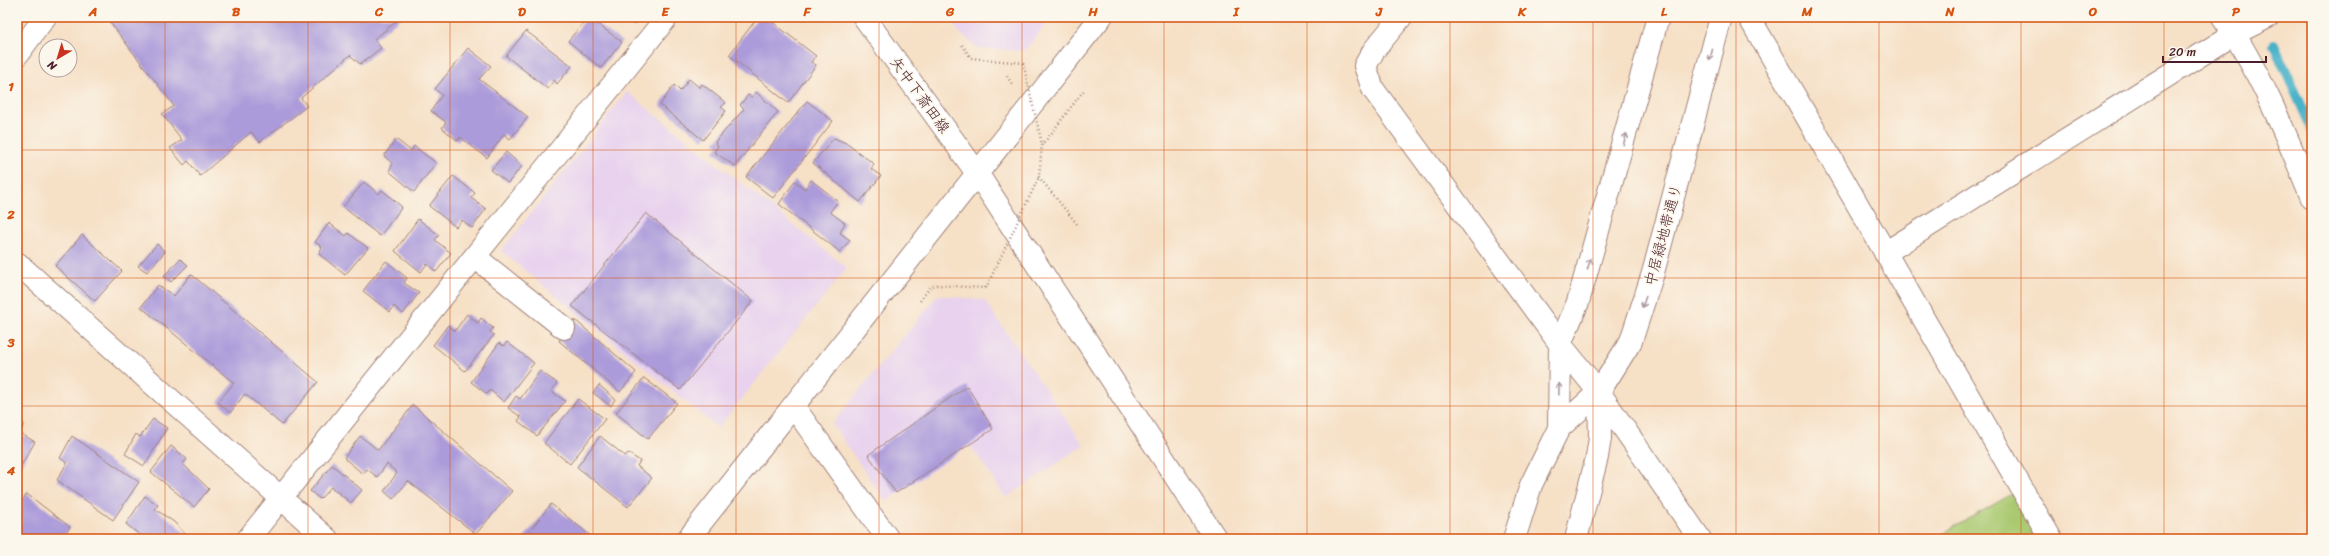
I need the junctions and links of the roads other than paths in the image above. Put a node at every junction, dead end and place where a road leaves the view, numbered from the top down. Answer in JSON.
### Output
{"nodes":[{"id":1,"x":45,"y":17,"type":"edge"},
{"id":2,"x":667,"y":17,"type":"edge"},
{"id":3,"x":864,"y":17,"type":"edge"},
{"id":4,"x":1101,"y":17,"type":"edge"},
{"id":5,"x":1401,"y":17,"type":"edge"},
{"id":6,"x":1658,"y":17,"type":"edge"},
{"id":7,"x":1721,"y":17,"type":"edge"},
{"id":8,"x":1749,"y":17,"type":"edge"},
{"id":9,"x":2268,"y":17,"type":"edge"},
{"id":10,"x":2228,"y":25,"type":"edge"},
{"id":11,"x":17,"y":55,"type":"edge"},
{"id":12,"x":977,"y":173,"type":"junction"},
{"id":13,"x":2312,"y":198,"type":"edge"},
{"id":14,"x":1885,"y":253,"type":"junction"},
{"id":15,"x":475,"y":257,"type":"junction"},
{"id":16,"x":17,"y":263,"type":"edge"},
{"id":17,"x":564,"y":328,"type":"dead end"},
{"id":18,"x":1560,"y":344,"type":"junction"},
{"id":19,"x":1599,"y":392,"type":"junction"},
{"id":20,"x":794,"y":407,"type":"junction"},
{"id":21,"x":1559,"y":428,"type":"junction"},
{"id":22,"x":282,"y":498,"type":"junction"},
{"id":23,"x":248,"y":539,"type":"edge"},
{"id":24,"x":328,"y":539,"type":"edge"},
{"id":25,"x":688,"y":539,"type":"edge"},
{"id":26,"x":888,"y":539,"type":"edge"},
{"id":27,"x":1216,"y":539,"type":"edge"},
{"id":28,"x":1514,"y":539,"type":"edge"},
{"id":29,"x":1576,"y":539,"type":"edge"},
{"id":30,"x":1700,"y":539,"type":"edge"},
{"id":31,"x":2050,"y":539,"type":"edge"}],
"edges":[{"from":1,"to":11,"type":"street"},
{"from":2,"to":15,"type":"street"},
{"from":3,"to":12,"type":"street","name":"矢中下斎田線"},
{"from":4,"to":12,"type":"street"},
{"from":5,"to":18,"type":"street"},
{"from":18,"to":6,"type":"street","name":"中居緑地帯通り","one_way":true},
{"from":7,"to":19,"type":"street","name":"中居緑地帯通り","one_way":true},
{"from":8,"to":14,"type":"street"},
{"from":9,"to":10,"type":"street"},
{"from":10,"to":13,"type":"street"},
{"from":10,"to":14,"type":"street"},
{"from":12,"to":20,"type":"street"},
{"from":12,"to":27,"type":"street","name":"矢中下斎田線"},
{"from":14,"to":31,"type":"street"},
{"from":15,"to":17,"type":"street"},
{"from":15,"to":22,"type":"street"},
{"from":16,"to":22,"type":"street"},
{"from":18,"to":19,"type":"street"},
{"from":21,"to":18,"type":"street","name":"中居緑地帯通り","one_way":true},
{"from":19,"to":21,"type":"street","name":"中居緑地帯通り"},
{"from":19,"to":29,"type":"street"},
{"from":19,"to":30,"type":"street"},
{"from":20,"to":25,"type":"street"},
{"from":20,"to":26,"type":"street"},
{"from":21,"to":28,"type":"street","name":"中居緑地帯通り"},
{"from":22,"to":23,"type":"street"},
{"from":22,"to":24,"type":"street"}]}
